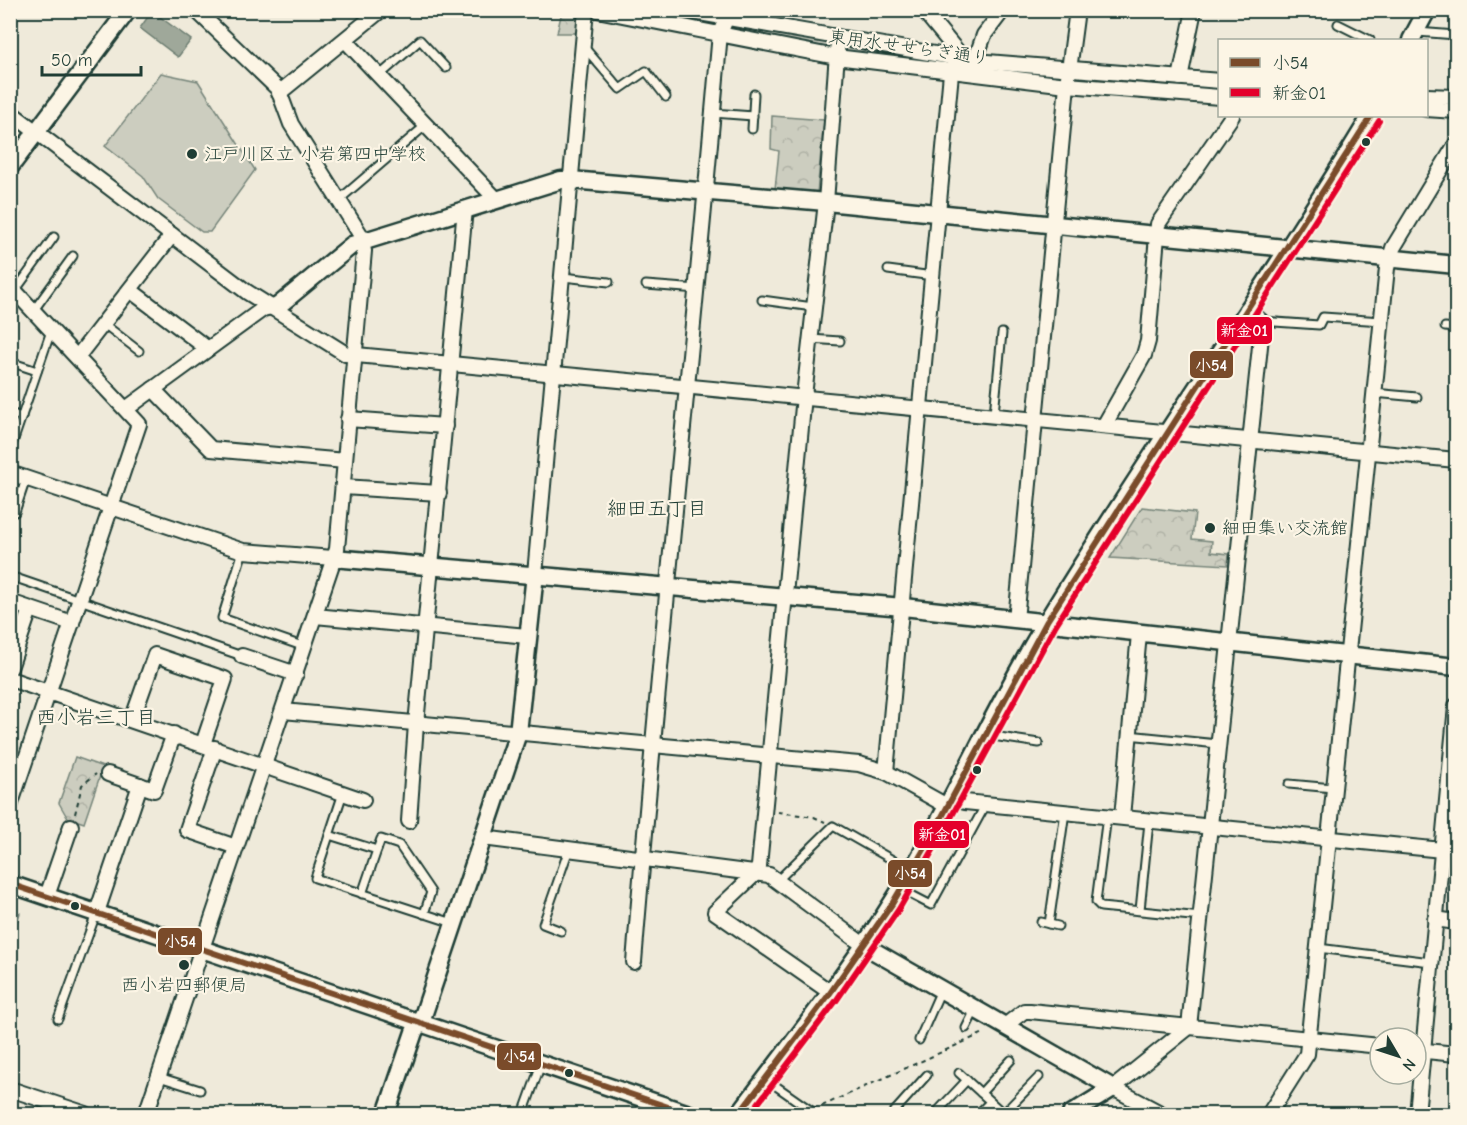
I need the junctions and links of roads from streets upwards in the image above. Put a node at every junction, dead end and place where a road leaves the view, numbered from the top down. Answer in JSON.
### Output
{"nodes":[{"id":1,"x":128,"y":10,"type":"edge"},
{"id":2,"x":196,"y":10,"type":"edge"},
{"id":3,"x":381,"y":10,"type":"edge"},
{"id":4,"x":586,"y":10,"type":"edge"},
{"id":5,"x":597,"y":10,"type":"edge"},
{"id":6,"x":682,"y":10,"type":"edge"},
{"id":7,"x":923,"y":10,"type":"edge"},
{"id":8,"x":1003,"y":10,"type":"edge"},
{"id":9,"x":1077,"y":10,"type":"edge"},
{"id":10,"x":1194,"y":10,"type":"edge"},
{"id":11,"x":1427,"y":10,"type":"edge"},
{"id":12,"x":729,"y":14,"type":"edge"},
{"id":13,"x":720,"y":33,"type":"junction"},
{"id":14,"x":1413,"y":36,"type":"edge"},
{"id":15,"x":838,"y":39,"type":"junction"},
{"id":16,"x":346,"y":41,"type":"junction"},
{"id":17,"x":836,"y":57,"type":"junction"},
{"id":18,"x":957,"y":57,"type":"junction"},
{"id":19,"x":975,"y":61,"type":"junction"},
{"id":20,"x":1070,"y":69,"type":"junction"},
{"id":21,"x":951,"y":73,"type":"junction"},
{"id":22,"x":1180,"y":78,"type":"junction"},
{"id":23,"x":1218,"y":81,"type":"edge"},
{"id":24,"x":1067,"y":85,"type":"junction"},
{"id":25,"x":279,"y":93,"type":"junction"},
{"id":26,"x":1428,"y":96,"type":"edge"},
{"id":27,"x":1218,"y":97,"type":"edge"},
{"id":28,"x":1456,"y":97,"type":"edge"},
{"id":29,"x":1428,"y":109,"type":"edge"},
{"id":30,"x":1456,"y":111,"type":"edge"},
{"id":31,"x":10,"y":112,"type":"edge"},
{"id":32,"x":1231,"y":117,"type":"edge"},
{"id":33,"x":1370,"y":117,"type":"edge"},
{"id":34,"x":36,"y":132,"type":"junction"},
{"id":35,"x":1456,"y":144,"type":"edge"},
{"id":36,"x":10,"y":167,"type":"edge"},
{"id":37,"x":571,"y":180,"type":"junction"},
{"id":38,"x":706,"y":191,"type":"junction"},
{"id":39,"x":497,"y":200,"type":"junction"},
{"id":40,"x":826,"y":202,"type":"junction"},
{"id":41,"x":465,"y":209,"type":"junction"},
{"id":42,"x":939,"y":213,"type":"junction"},
{"id":43,"x":1054,"y":224,"type":"junction"},
{"id":44,"x":172,"y":235,"type":"junction"},
{"id":45,"x":1155,"y":235,"type":"junction"},
{"id":46,"x":363,"y":241,"type":"junction"},
{"id":47,"x":1288,"y":248,"type":"junction"},
{"id":48,"x":1389,"y":258,"type":"junction"},
{"id":49,"x":1456,"y":264,"type":"edge"},
{"id":50,"x":13,"y":288,"type":"edge"},
{"id":51,"x":130,"y":290,"type":"junction"},
{"id":52,"x":274,"y":307,"type":"junction"},
{"id":53,"x":1247,"y":309,"type":"junction"},
{"id":54,"x":208,"y":349,"type":"junction"},
{"id":55,"x":354,"y":355,"type":"junction"},
{"id":56,"x":78,"y":356,"type":"junction"},
{"id":57,"x":450,"y":364,"type":"junction"},
{"id":58,"x":554,"y":373,"type":"junction"},
{"id":59,"x":688,"y":386,"type":"junction"},
{"id":60,"x":153,"y":389,"type":"junction"},
{"id":61,"x":804,"y":396,"type":"junction"},
{"id":62,"x":920,"y":407,"type":"junction"},
{"id":63,"x":126,"y":410,"type":"junction"},
{"id":64,"x":1035,"y":418,"type":"junction"},
{"id":65,"x":348,"y":419,"type":"junction"},
{"id":66,"x":1105,"y":424,"type":"junction"},
{"id":67,"x":445,"y":426,"type":"junction"},
{"id":68,"x":1166,"y":430,"type":"junction"},
{"id":69,"x":1251,"y":440,"type":"junction"},
{"id":70,"x":1369,"y":451,"type":"junction"},
{"id":71,"x":1456,"y":460,"type":"edge"},
{"id":72,"x":345,"y":461,"type":"junction"},
{"id":73,"x":10,"y":474,"type":"edge"},
{"id":74,"x":343,"y":486,"type":"junction"},
{"id":75,"x":439,"y":493,"type":"junction"},
{"id":76,"x":111,"y":508,"type":"junction"},
{"id":77,"x":333,"y":558,"type":"junction"},
{"id":78,"x":432,"y":567,"type":"junction"},
{"id":79,"x":535,"y":574,"type":"junction"},
{"id":80,"x":667,"y":586,"type":"junction"},
{"id":81,"x":786,"y":598,"type":"junction"},
{"id":82,"x":10,"y":602,"type":"edge"},
{"id":83,"x":903,"y":607,"type":"junction"},
{"id":84,"x":30,"y":609,"type":"junction"},
{"id":85,"x":315,"y":616,"type":"junction"},
{"id":86,"x":1016,"y":620,"type":"junction"},
{"id":87,"x":72,"y":623,"type":"junction"},
{"id":88,"x":1046,"y":623,"type":"junction"},
{"id":89,"x":426,"y":626,"type":"junction"},
{"id":90,"x":1138,"y":634,"type":"junction"},
{"id":91,"x":527,"y":636,"type":"junction"},
{"id":92,"x":1229,"y":644,"type":"junction"},
{"id":93,"x":1349,"y":655,"type":"junction"},
{"id":94,"x":242,"y":656,"type":"road end"},
{"id":95,"x":1456,"y":667,"type":"edge"},
{"id":96,"x":10,"y":668,"type":"edge"},
{"id":97,"x":296,"y":674,"type":"junction"},
{"id":98,"x":10,"y":679,"type":"edge"},
{"id":99,"x":49,"y":692,"type":"junction"},
{"id":100,"x":1456,"y":705,"type":"edge"},
{"id":101,"x":284,"y":711,"type":"junction"},
{"id":102,"x":132,"y":720,"type":"junction"},
{"id":103,"x":416,"y":724,"type":"junction"},
{"id":104,"x":518,"y":733,"type":"junction"},
{"id":105,"x":174,"y":734,"type":"junction"},
{"id":106,"x":209,"y":746,"type":"junction"},
{"id":107,"x":653,"y":746,"type":"junction"},
{"id":108,"x":770,"y":756,"type":"junction"},
{"id":109,"x":264,"y":764,"type":"junction"},
{"id":110,"x":886,"y":772,"type":"junction"},
{"id":111,"x":108,"y":774,"type":"road end"},
{"id":112,"x":140,"y":785,"type":"junction"},
{"id":113,"x":363,"y":800,"type":"dead end"},
{"id":114,"x":949,"y":801,"type":"junction"},
{"id":115,"x":10,"y":806,"type":"edge"},
{"id":116,"x":1122,"y":817,"type":"junction"},
{"id":117,"x":409,"y":821,"type":"dead end"},
{"id":118,"x":71,"y":826,"type":"road end"},
{"id":119,"x":1210,"y":827,"type":"junction"},
{"id":120,"x":483,"y":838,"type":"junction"},
{"id":121,"x":1328,"y":838,"type":"junction"},
{"id":122,"x":236,"y":847,"type":"junction"},
{"id":123,"x":1442,"y":850,"type":"junction"},
{"id":124,"x":642,"y":859,"type":"junction"},
{"id":125,"x":756,"y":873,"type":"junction"},
{"id":126,"x":10,"y":884,"type":"edge"},
{"id":127,"x":47,"y":896,"type":"junction"},
{"id":128,"x":97,"y":912,"type":"junction"},
{"id":129,"x":1435,"y":919,"type":"junction"},
{"id":130,"x":1456,"y":921,"type":"edge"},
{"id":131,"x":865,"y":946,"type":"junction"},
{"id":132,"x":202,"y":949,"type":"junction"},
{"id":133,"x":634,"y":962,"type":"dead end"},
{"id":134,"x":830,"y":992,"type":"junction"},
{"id":135,"x":419,"y":1022,"type":"junction"},
{"id":136,"x":1422,"y":1026,"type":"edge"},
{"id":137,"x":999,"y":1027,"type":"junction"},
{"id":138,"x":1189,"y":1027,"type":"junction"},
{"id":139,"x":1309,"y":1039,"type":"junction"},
{"id":140,"x":1368,"y":1045,"type":"edge"},
{"id":141,"x":1428,"y":1051,"type":"edge"},
{"id":142,"x":1456,"y":1054,"type":"edge"},
{"id":143,"x":1418,"y":1086,"type":"edge"},
{"id":144,"x":1113,"y":1088,"type":"junction"},
{"id":145,"x":10,"y":1089,"type":"edge"},
{"id":146,"x":57,"y":1110,"type":"edge"},
{"id":147,"x":86,"y":1114,"type":"edge"},
{"id":148,"x":146,"y":1114,"type":"edge"},
{"id":149,"x":386,"y":1114,"type":"edge"},
{"id":150,"x":689,"y":1114,"type":"edge"},
{"id":151,"x":739,"y":1114,"type":"edge"},
{"id":152,"x":1071,"y":1114,"type":"edge"},
{"id":153,"x":1162,"y":1114,"type":"edge"},
{"id":154,"x":1269,"y":1114,"type":"edge"},
{"id":155,"x":1417,"y":1114,"type":"edge"}],
"edges":[{"from":1,"to":34,"type":"street"},
{"from":2,"to":25,"type":"street"},
{"from":3,"to":16,"type":"street"},
{"from":4,"to":37,"type":"street"},
{"from":5,"to":13,"type":"street","name":"東用水せせらぎ通り"},
{"from":6,"to":12,"type":"street"},
{"from":7,"to":18,"type":"street"},
{"from":8,"to":19,"type":"street"},
{"from":9,"to":20,"type":"street"},
{"from":10,"to":22,"type":"street"},
{"from":11,"to":14,"type":"street"},
{"from":12,"to":13,"type":"street"},
{"from":12,"to":15,"type":"street"},
{"from":13,"to":17,"type":"street","name":"東用水せせらぎ通り"},
{"from":13,"to":38,"type":"street"},
{"from":15,"to":17,"type":"street"},
{"from":15,"to":18,"type":"street"},
{"from":16,"to":25,"type":"street"},
{"from":16,"to":39,"type":"street"},
{"from":17,"to":21,"type":"street","name":"東用水せせらぎ通り"},
{"from":17,"to":40,"type":"street"},
{"from":18,"to":19,"type":"street"},
{"from":18,"to":21,"type":"street"},
{"from":19,"to":20,"type":"street"},
{"from":20,"to":22,"type":"street"},
{"from":20,"to":24,"type":"street"},
{"from":21,"to":24,"type":"street","name":"東用水せせらぎ通り"},
{"from":21,"to":42,"type":"street"},
{"from":22,"to":23,"type":"street"},
{"from":24,"to":27,"type":"street","name":"東用水せせらぎ通り"},
{"from":24,"to":43,"type":"street"},
{"from":25,"to":46,"type":"street"},
{"from":26,"to":28,"type":"street"},
{"from":29,"to":30,"type":"street"},
{"from":31,"to":34,"type":"street"},
{"from":32,"to":45,"type":"street"},
{"from":33,"to":47,"type":"street"},
{"from":34,"to":36,"type":"street"},
{"from":34,"to":44,"type":"street"},
{"from":35,"to":48,"type":"street"},
{"from":37,"to":38,"type":"street"},
{"from":37,"to":39,"type":"street"},
{"from":37,"to":58,"type":"street"},
{"from":38,"to":40,"type":"street"},
{"from":38,"to":59,"type":"street"},
{"from":39,"to":41,"type":"street"},
{"from":40,"to":42,"type":"street"},
{"from":40,"to":61,"type":"street"},
{"from":41,"to":46,"type":"street"},
{"from":41,"to":57,"type":"street"},
{"from":42,"to":43,"type":"street"},
{"from":42,"to":62,"type":"street"},
{"from":43,"to":45,"type":"street"},
{"from":43,"to":64,"type":"street"},
{"from":44,"to":51,"type":"street"},
{"from":44,"to":52,"type":"street"},
{"from":45,"to":47,"type":"street"},
{"from":45,"to":66,"type":"street"},
{"from":46,"to":52,"type":"street"},
{"from":46,"to":55,"type":"street"},
{"from":47,"to":48,"type":"street"},
{"from":47,"to":53,"type":"street"},
{"from":48,"to":49,"type":"street"},
{"from":48,"to":70,"type":"street"},
{"from":50,"to":56,"type":"street"},
{"from":51,"to":54,"type":"street"},
{"from":51,"to":56,"type":"street"},
{"from":52,"to":54,"type":"street"},
{"from":52,"to":55,"type":"street"},
{"from":53,"to":68,"type":"street"},
{"from":53,"to":69,"type":"street"},
{"from":54,"to":60,"type":"street"},
{"from":55,"to":57,"type":"street"},
{"from":55,"to":65,"type":"street"},
{"from":56,"to":63,"type":"street"},
{"from":57,"to":58,"type":"street"},
{"from":57,"to":67,"type":"street"},
{"from":58,"to":59,"type":"street"},
{"from":58,"to":79,"type":"street"},
{"from":59,"to":61,"type":"street"},
{"from":59,"to":80,"type":"street"},
{"from":60,"to":63,"type":"street"},
{"from":60,"to":72,"type":"street"},
{"from":61,"to":62,"type":"street"},
{"from":61,"to":81,"type":"street"},
{"from":62,"to":64,"type":"street"},
{"from":62,"to":83,"type":"street"},
{"from":63,"to":76,"type":"street"},
{"from":64,"to":66,"type":"street"},
{"from":64,"to":86,"type":"street"},
{"from":65,"to":67,"type":"street"},
{"from":65,"to":72,"type":"street"},
{"from":66,"to":68,"type":"street"},
{"from":67,"to":75,"type":"street"},
{"from":68,"to":69,"type":"street"},
{"from":68,"to":88,"type":"street"},
{"from":69,"to":70,"type":"street"},
{"from":69,"to":92,"type":"street"},
{"from":70,"to":71,"type":"street"},
{"from":70,"to":93,"type":"street"},
{"from":72,"to":74,"type":"street"},
{"from":73,"to":76,"type":"street"},
{"from":74,"to":75,"type":"street"},
{"from":74,"to":77,"type":"street"},
{"from":75,"to":78,"type":"street"},
{"from":76,"to":77,"type":"street"},
{"from":76,"to":87,"type":"street"},
{"from":77,"to":78,"type":"street"},
{"from":77,"to":85,"type":"street"},
{"from":78,"to":79,"type":"street"},
{"from":78,"to":89,"type":"street"},
{"from":79,"to":80,"type":"street"},
{"from":79,"to":91,"type":"street"},
{"from":80,"to":81,"type":"street"},
{"from":80,"to":107,"type":"street"},
{"from":81,"to":83,"type":"street"},
{"from":81,"to":108,"type":"street"},
{"from":82,"to":84,"type":"street"},
{"from":83,"to":86,"type":"street"},
{"from":83,"to":110,"type":"street"},
{"from":84,"to":87,"type":"street"},
{"from":84,"to":96,"type":"street"},
{"from":85,"to":89,"type":"street"},
{"from":85,"to":97,"type":"street"},
{"from":86,"to":88,"type":"street"},
{"from":87,"to":99,"type":"street"},
{"from":88,"to":90,"type":"street"},
{"from":88,"to":114,"type":"street"},
{"from":89,"to":91,"type":"street"},
{"from":89,"to":103,"type":"street"},
{"from":90,"to":92,"type":"street"},
{"from":90,"to":116,"type":"street"},
{"from":91,"to":104,"type":"street"},
{"from":92,"to":93,"type":"street"},
{"from":92,"to":119,"type":"street"},
{"from":93,"to":95,"type":"street"},
{"from":93,"to":121,"type":"street"},
{"from":94,"to":97,"type":"street"},
{"from":97,"to":101,"type":"street"},
{"from":98,"to":99,"type":"street"},
{"from":99,"to":102,"type":"street"},
{"from":99,"to":115,"type":"street"},
{"from":100,"to":123,"type":"street"},
{"from":101,"to":103,"type":"street"},
{"from":101,"to":109,"type":"street"},
{"from":102,"to":105,"type":"street"},
{"from":102,"to":106,"type":"street"},
{"from":103,"to":104,"type":"street"},
{"from":103,"to":117,"type":"street"},
{"from":104,"to":107,"type":"street"},
{"from":104,"to":120,"type":"street"},
{"from":105,"to":106,"type":"street"},
{"from":105,"to":112,"type":"street"},
{"from":106,"to":109,"type":"street"},
{"from":106,"to":122,"type":"street"},
{"from":107,"to":108,"type":"street"},
{"from":107,"to":124,"type":"street"},
{"from":108,"to":110,"type":"street"},
{"from":108,"to":125,"type":"street"},
{"from":109,"to":113,"type":"street"},
{"from":109,"to":122,"type":"street"},
{"from":110,"to":114,"type":"street"},
{"from":111,"to":112,"type":"street"},
{"from":112,"to":128,"type":"street"},
{"from":114,"to":116,"type":"street"},
{"from":114,"to":131,"type":"street"},
{"from":116,"to":119,"type":"street"},
{"from":118,"to":127,"type":"street"},
{"from":119,"to":121,"type":"street"},
{"from":119,"to":138,"type":"street"},
{"from":120,"to":124,"type":"street"},
{"from":120,"to":135,"type":"street"},
{"from":121,"to":123,"type":"street"},
{"from":121,"to":139,"type":"street"},
{"from":122,"to":132,"type":"street"},
{"from":123,"to":129,"type":"street"},
{"from":124,"to":125,"type":"street"},
{"from":124,"to":133,"type":"street"},
{"from":125,"to":131,"type":"street"},
{"from":125,"to":134,"type":"street"},
{"from":126,"to":127,"type":"street"},
{"from":127,"to":128,"type":"street"},
{"from":128,"to":132,"type":"street"},
{"from":129,"to":130,"type":"street"},
{"from":129,"to":136,"type":"street"},
{"from":131,"to":134,"type":"street"},
{"from":131,"to":137,"type":"street"},
{"from":132,"to":135,"type":"street"},
{"from":132,"to":148,"type":"street"},
{"from":134,"to":151,"type":"street"},
{"from":135,"to":149,"type":"street"},
{"from":135,"to":150,"type":"street"},
{"from":137,"to":138,"type":"street"},
{"from":137,"to":144,"type":"street"},
{"from":138,"to":139,"type":"street"},
{"from":138,"to":144,"type":"street"},
{"from":139,"to":140,"type":"street"},
{"from":139,"to":154,"type":"street"},
{"from":141,"to":142,"type":"street"},
{"from":143,"to":155,"type":"street"},
{"from":144,"to":152,"type":"street"},
{"from":144,"to":153,"type":"street"},
{"from":145,"to":146,"type":"street"},
{"from":146,"to":147,"type":"street"}]}
